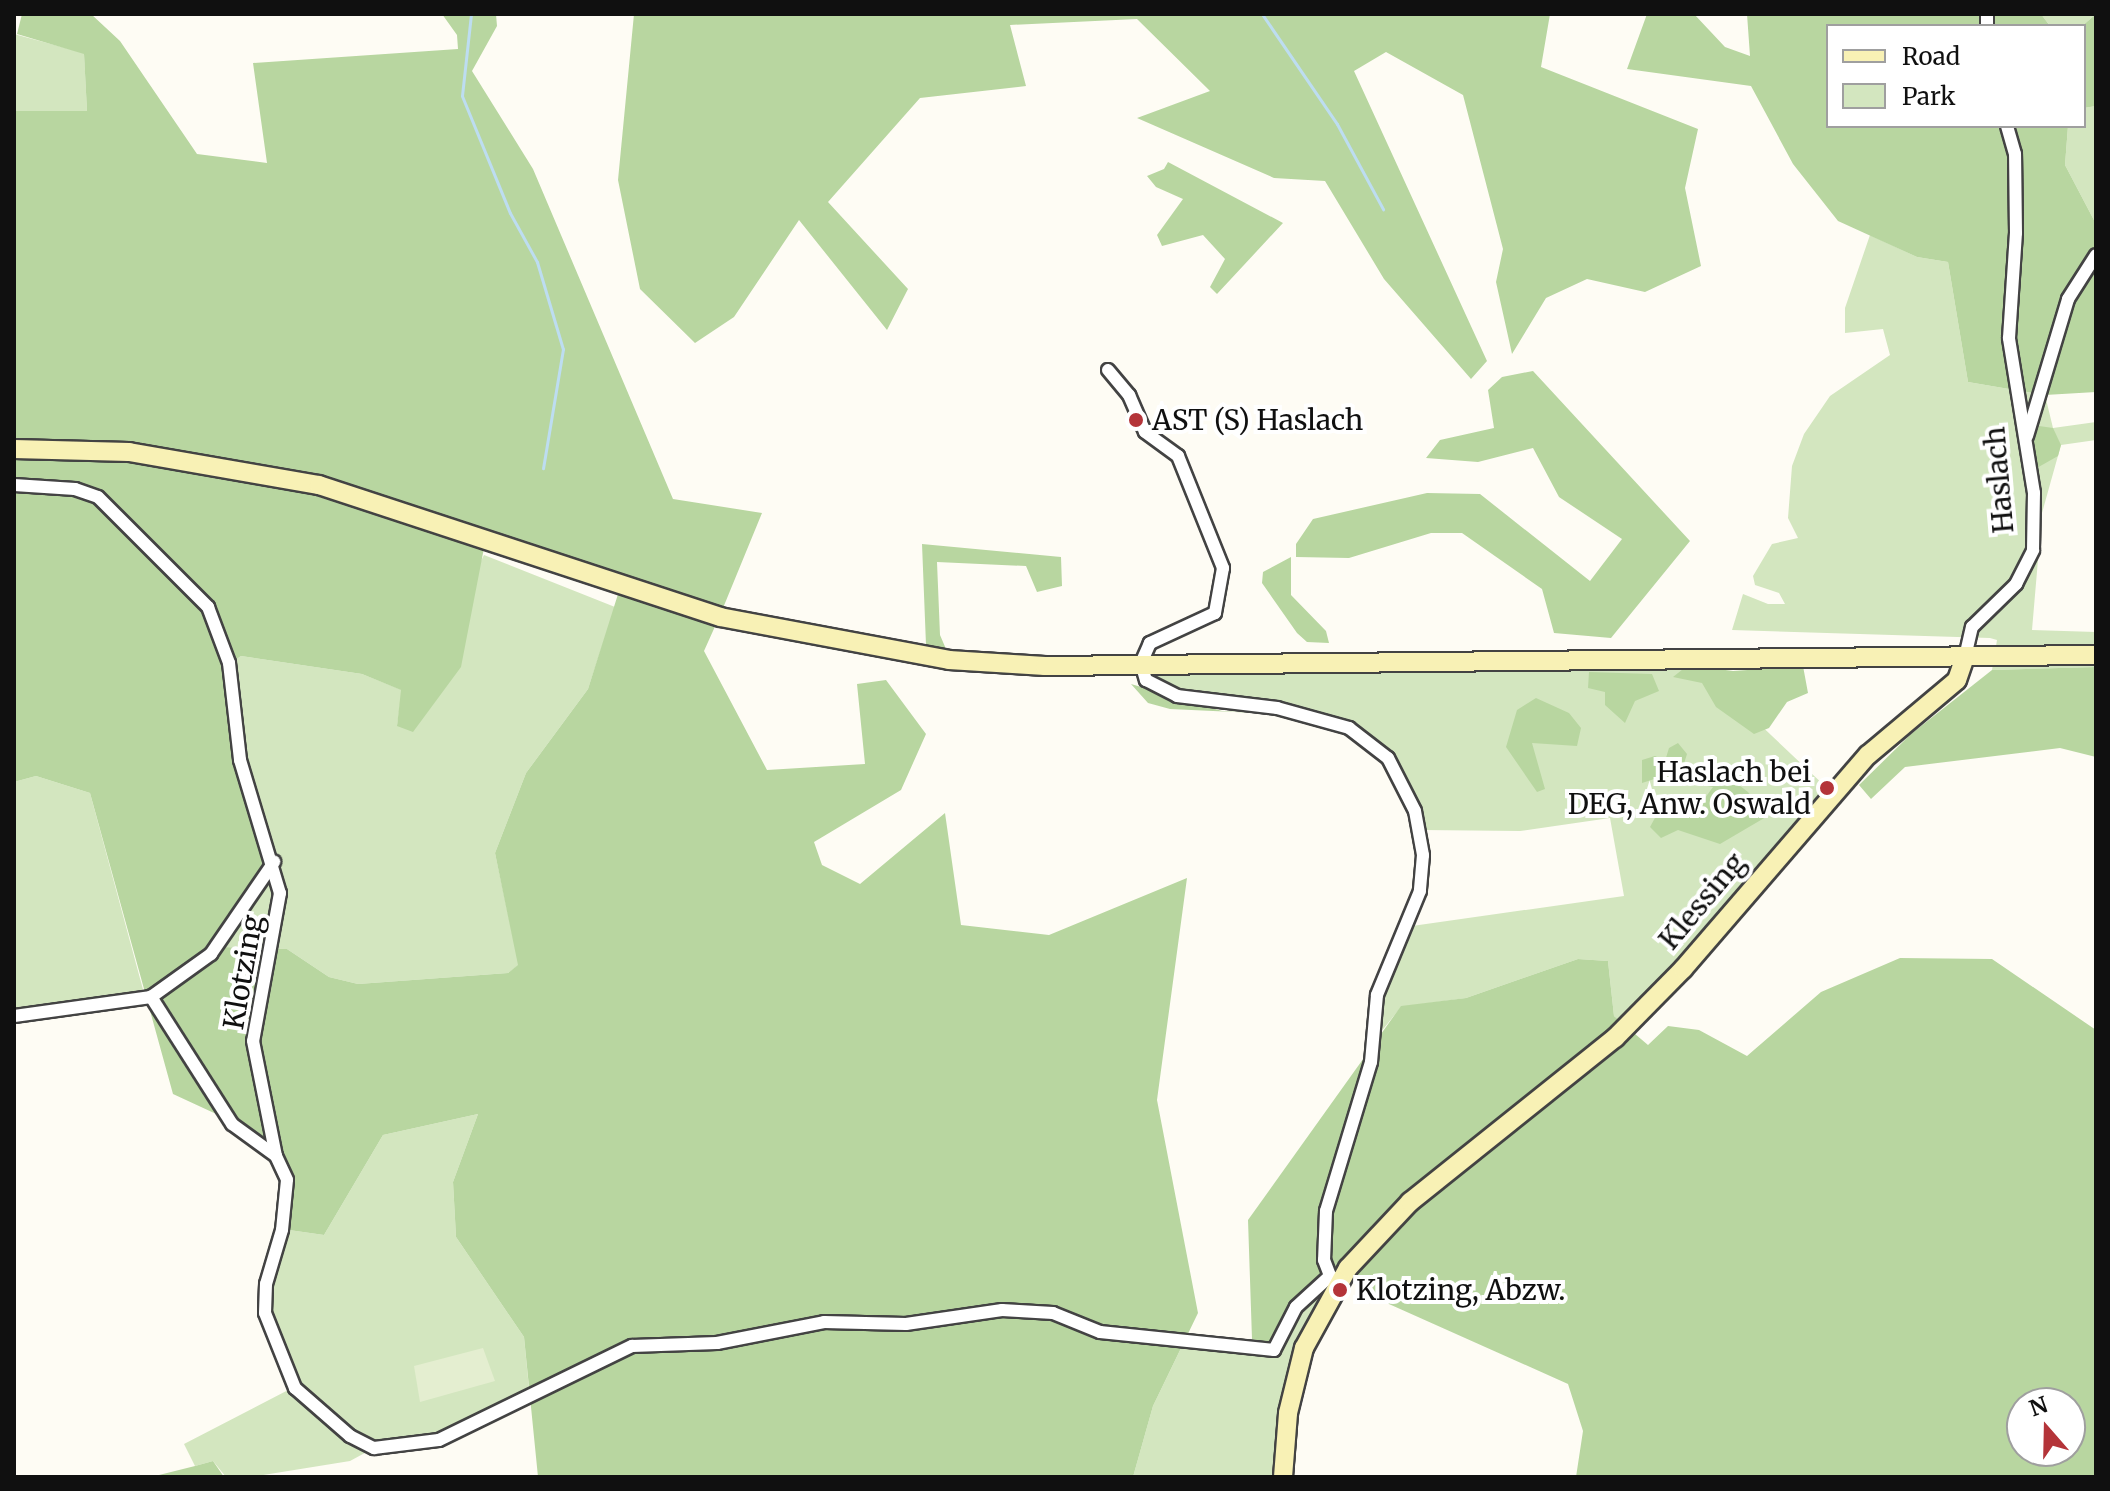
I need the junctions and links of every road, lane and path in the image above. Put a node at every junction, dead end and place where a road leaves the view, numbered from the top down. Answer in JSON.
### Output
{"nodes":[{"id":1,"x":2008,"y":128,"type":"edge"},
{"id":2,"x":2096,"y":255,"type":"edge"},
{"id":3,"x":1108,"y":370,"type":"dead end"},
{"id":4,"x":2027,"y":439,"type":"junction"},
{"id":5,"x":14,"y":449,"type":"edge"},
{"id":6,"x":14,"y":485,"type":"edge"},
{"id":7,"x":2096,"y":655,"type":"edge"},
{"id":8,"x":1965,"y":657,"type":"junction"},
{"id":9,"x":1141,"y":663,"type":"junction"},
{"id":10,"x":1828,"y":797,"type":"joint"},
{"id":11,"x":274,"y":862,"type":"junction"},
{"id":12,"x":151,"y":997,"type":"junction"},
{"id":13,"x":14,"y":1016,"type":"edge"},
{"id":14,"x":276,"y":1156,"type":"junction"},
{"id":15,"x":1334,"y":1278,"type":"junction"},
{"id":16,"x":1283,"y":1477,"type":"edge"}],
"edges":[{"from":1,"to":4,"type":"street","name":"Haslach"},
{"from":2,"to":4,"type":"street"},
{"from":3,"to":9,"type":"street"},
{"from":4,"to":8,"type":"street","name":"Haslach"},
{"from":5,"to":9,"type":"main road"},
{"from":6,"to":11,"type":"street","name":"Klotzing"},
{"from":7,"to":8,"type":"main road"},
{"from":8,"to":9,"type":"main road"},
{"from":8,"to":10,"type":"main road","name":"Haslach"},
{"from":9,"to":15,"type":"street"},
{"from":10,"to":15,"type":"main road","name":"Klessing"},
{"from":11,"to":12,"type":"street"},
{"from":11,"to":14,"type":"street","name":"Klotzing"},
{"from":12,"to":13,"type":"street"},
{"from":12,"to":14,"type":"street"},
{"from":14,"to":15,"type":"street","name":"Klotzing"},
{"from":15,"to":16,"type":"main road","name":"Klessing"}]}
